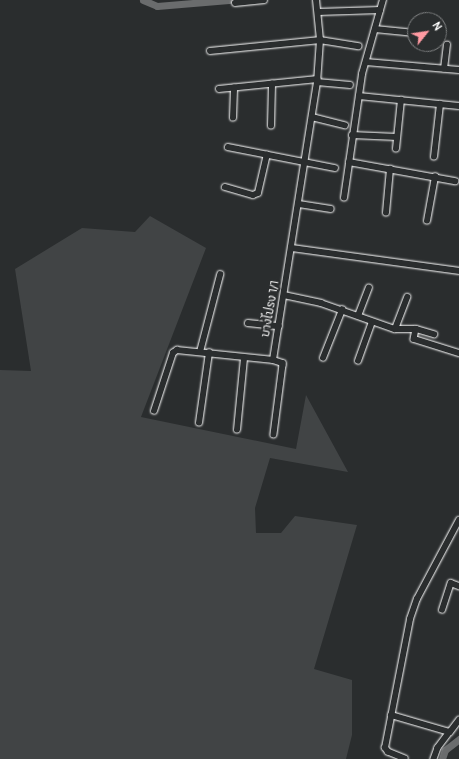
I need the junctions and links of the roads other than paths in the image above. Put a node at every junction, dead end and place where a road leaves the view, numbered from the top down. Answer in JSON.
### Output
{"nodes":[{"id":1,"x":264,"y":0,"type":"edge"},
{"id":2,"x":316,"y":0,"type":"edge"},
{"id":3,"x":383,"y":0,"type":"edge"},
{"id":4,"x":235,"y":3,"type":"dead end"},
{"id":5,"x":380,"y":10,"type":"junction"},
{"id":6,"x":318,"y":12,"type":"junction"},
{"id":7,"x":375,"y":29,"type":"junction"},
{"id":8,"x":407,"y":31,"type":"edge"},
{"id":9,"x":320,"y":40,"type":"junction"},
{"id":10,"x":358,"y":46,"type":"dead end"},
{"id":11,"x":210,"y":51,"type":"dead end"},
{"id":12,"x":446,"y":52,"type":"edge"},
{"id":13,"x":366,"y":62,"type":"junction"},
{"id":14,"x":444,"y":69,"type":"junction"},
{"id":15,"x":459,"y":70,"type":"edge"},
{"id":16,"x":317,"y":81,"type":"junction"},
{"id":17,"x":272,"y":84,"type":"junction"},
{"id":18,"x":350,"y":85,"type":"dead end"},
{"id":19,"x":234,"y":88,"type":"junction"},
{"id":20,"x":219,"y":89,"type":"dead end"},
{"id":21,"x":359,"y":96,"type":"junction"},
{"id":22,"x":401,"y":100,"type":"junction"},
{"id":23,"x":440,"y":104,"type":"junction"},
{"id":24,"x":459,"y":106,"type":"edge"},
{"id":25,"x":312,"y":117,"type":"junction"},
{"id":26,"x":233,"y":118,"type":"dead end"},
{"id":27,"x":345,"y":125,"type":"dead end"},
{"id":28,"x":271,"y":126,"type":"dead end"},
{"id":29,"x":352,"y":135,"type":"junction"},
{"id":30,"x":397,"y":137,"type":"junction"},
{"id":31,"x":228,"y":147,"type":"dead end"},
{"id":32,"x":396,"y":148,"type":"dead end"},
{"id":33,"x":267,"y":155,"type":"junction"},
{"id":34,"x":434,"y":157,"type":"dead end"},
{"id":35,"x":349,"y":162,"type":"junction"},
{"id":36,"x":305,"y":163,"type":"junction"},
{"id":37,"x":335,"y":168,"type":"dead end"},
{"id":38,"x":390,"y":169,"type":"junction"},
{"id":39,"x":435,"y":177,"type":"junction"},
{"id":40,"x":455,"y":181,"type":"dead end"},
{"id":41,"x":225,"y":187,"type":"dead end"},
{"id":42,"x":344,"y":198,"type":"dead end"},
{"id":43,"x":299,"y":204,"type":"junction"},
{"id":44,"x":331,"y":209,"type":"dead end"},
{"id":45,"x":386,"y":213,"type":"dead end"},
{"id":46,"x":427,"y":221,"type":"dead end"},
{"id":47,"x":292,"y":248,"type":"junction"},
{"id":48,"x":459,"y":271,"type":"edge"},
{"id":49,"x":220,"y":275,"type":"dead end"},
{"id":50,"x":369,"y":288,"type":"dead end"},
{"id":51,"x":284,"y":295,"type":"junction"},
{"id":52,"x":407,"y":298,"type":"dead end"},
{"id":53,"x":342,"y":310,"type":"junction"},
{"id":54,"x":358,"y":316,"type":"junction"},
{"id":55,"x":372,"y":322,"type":"junction"},
{"id":56,"x":248,"y":323,"type":"dead end"},
{"id":57,"x":279,"y":326,"type":"junction"},
{"id":58,"x":395,"y":329,"type":"junction"},
{"id":59,"x":416,"y":329,"type":"junction"},
{"id":60,"x":434,"y":334,"type":"dead end"},
{"id":61,"x":200,"y":352,"type":"junction"},
{"id":62,"x":209,"y":353,"type":"junction"},
{"id":63,"x":459,"y":353,"type":"edge"},
{"id":64,"x":244,"y":358,"type":"junction"},
{"id":65,"x":323,"y":358,"type":"dead end"},
{"id":66,"x":273,"y":359,"type":"junction"},
{"id":67,"x":358,"y":361,"type":"dead end"},
{"id":68,"x":154,"y":411,"type":"dead end"},
{"id":69,"x":199,"y":423,"type":"dead end"},
{"id":70,"x":237,"y":430,"type":"dead end"},
{"id":71,"x":274,"y":434,"type":"dead end"},
{"id":72,"x":459,"y":520,"type":"edge"},
{"id":73,"x":459,"y":586,"type":"edge"},
{"id":74,"x":442,"y":610,"type":"dead end"},
{"id":75,"x":391,"y":715,"type":"junction"},
{"id":76,"x":459,"y":720,"type":"edge"},
{"id":77,"x":450,"y":732,"type":"junction"},
{"id":78,"x":405,"y":759,"type":"edge"},
{"id":79,"x":434,"y":759,"type":"edge"}],
"edges":[{"from":1,"to":4,"type":"street"},
{"from":2,"to":6,"type":"street","name":"บางโปรง 1/1"},
{"from":3,"to":5,"type":"street"},
{"from":5,"to":6,"type":"street"},
{"from":5,"to":7,"type":"street"},
{"from":6,"to":9,"type":"street","name":"บางโปรง 1/1"},
{"from":7,"to":8,"type":"street"},
{"from":7,"to":13,"type":"street"},
{"from":9,"to":10,"type":"street"},
{"from":9,"to":11,"type":"street"},
{"from":9,"to":16,"type":"street","name":"บางโปรง 1/1"},
{"from":12,"to":14,"type":"street"},
{"from":13,"to":14,"type":"street"},
{"from":13,"to":21,"type":"street"},
{"from":14,"to":15,"type":"street"},
{"from":16,"to":17,"type":"street"},
{"from":16,"to":18,"type":"street"},
{"from":16,"to":25,"type":"street","name":"บางโปรง 1/1"},
{"from":17,"to":19,"type":"street"},
{"from":17,"to":28,"type":"street"},
{"from":19,"to":20,"type":"street"},
{"from":19,"to":26,"type":"street"},
{"from":21,"to":22,"type":"street"},
{"from":21,"to":29,"type":"street"},
{"from":22,"to":23,"type":"street"},
{"from":22,"to":30,"type":"street"},
{"from":23,"to":24,"type":"street"},
{"from":23,"to":34,"type":"street"},
{"from":25,"to":27,"type":"street"},
{"from":25,"to":36,"type":"street","name":"บางโปรง 1/1"},
{"from":29,"to":30,"type":"street"},
{"from":29,"to":35,"type":"street"},
{"from":30,"to":32,"type":"street"},
{"from":31,"to":33,"type":"street"},
{"from":33,"to":36,"type":"street"},
{"from":33,"to":41,"type":"street"},
{"from":35,"to":38,"type":"street"},
{"from":35,"to":42,"type":"street"},
{"from":36,"to":37,"type":"street"},
{"from":36,"to":43,"type":"street","name":"บางโปรง 1/1"},
{"from":38,"to":39,"type":"street"},
{"from":38,"to":45,"type":"street"},
{"from":39,"to":40,"type":"street"},
{"from":39,"to":46,"type":"street"},
{"from":43,"to":44,"type":"street"},
{"from":43,"to":47,"type":"street","name":"บางโปรง 1/1"},
{"from":47,"to":48,"type":"street"},
{"from":47,"to":51,"type":"street","name":"บางโปรง 1/1"},
{"from":49,"to":61,"type":"street"},
{"from":50,"to":54,"type":"street"},
{"from":51,"to":53,"type":"street"},
{"from":51,"to":57,"type":"street","name":"บางโปรง 1/1"},
{"from":52,"to":58,"type":"street"},
{"from":53,"to":54,"type":"street"},
{"from":53,"to":65,"type":"street"},
{"from":54,"to":55,"type":"street"},
{"from":55,"to":58,"type":"street"},
{"from":55,"to":67,"type":"street"},
{"from":56,"to":57,"type":"street"},
{"from":57,"to":66,"type":"street","name":"บางโปรง 1/1"},
{"from":58,"to":59,"type":"street"},
{"from":59,"to":60,"type":"street"},
{"from":59,"to":63,"type":"street"},
{"from":61,"to":62,"type":"street"},
{"from":61,"to":68,"type":"street"},
{"from":62,"to":64,"type":"street"},
{"from":62,"to":69,"type":"street"},
{"from":64,"to":66,"type":"street"},
{"from":64,"to":70,"type":"street"},
{"from":66,"to":71,"type":"street"},
{"from":72,"to":75,"type":"street"},
{"from":73,"to":74,"type":"street"},
{"from":75,"to":77,"type":"street"},
{"from":75,"to":78,"type":"street"},
{"from":76,"to":77,"type":"street"},
{"from":77,"to":79,"type":"street"}]}
